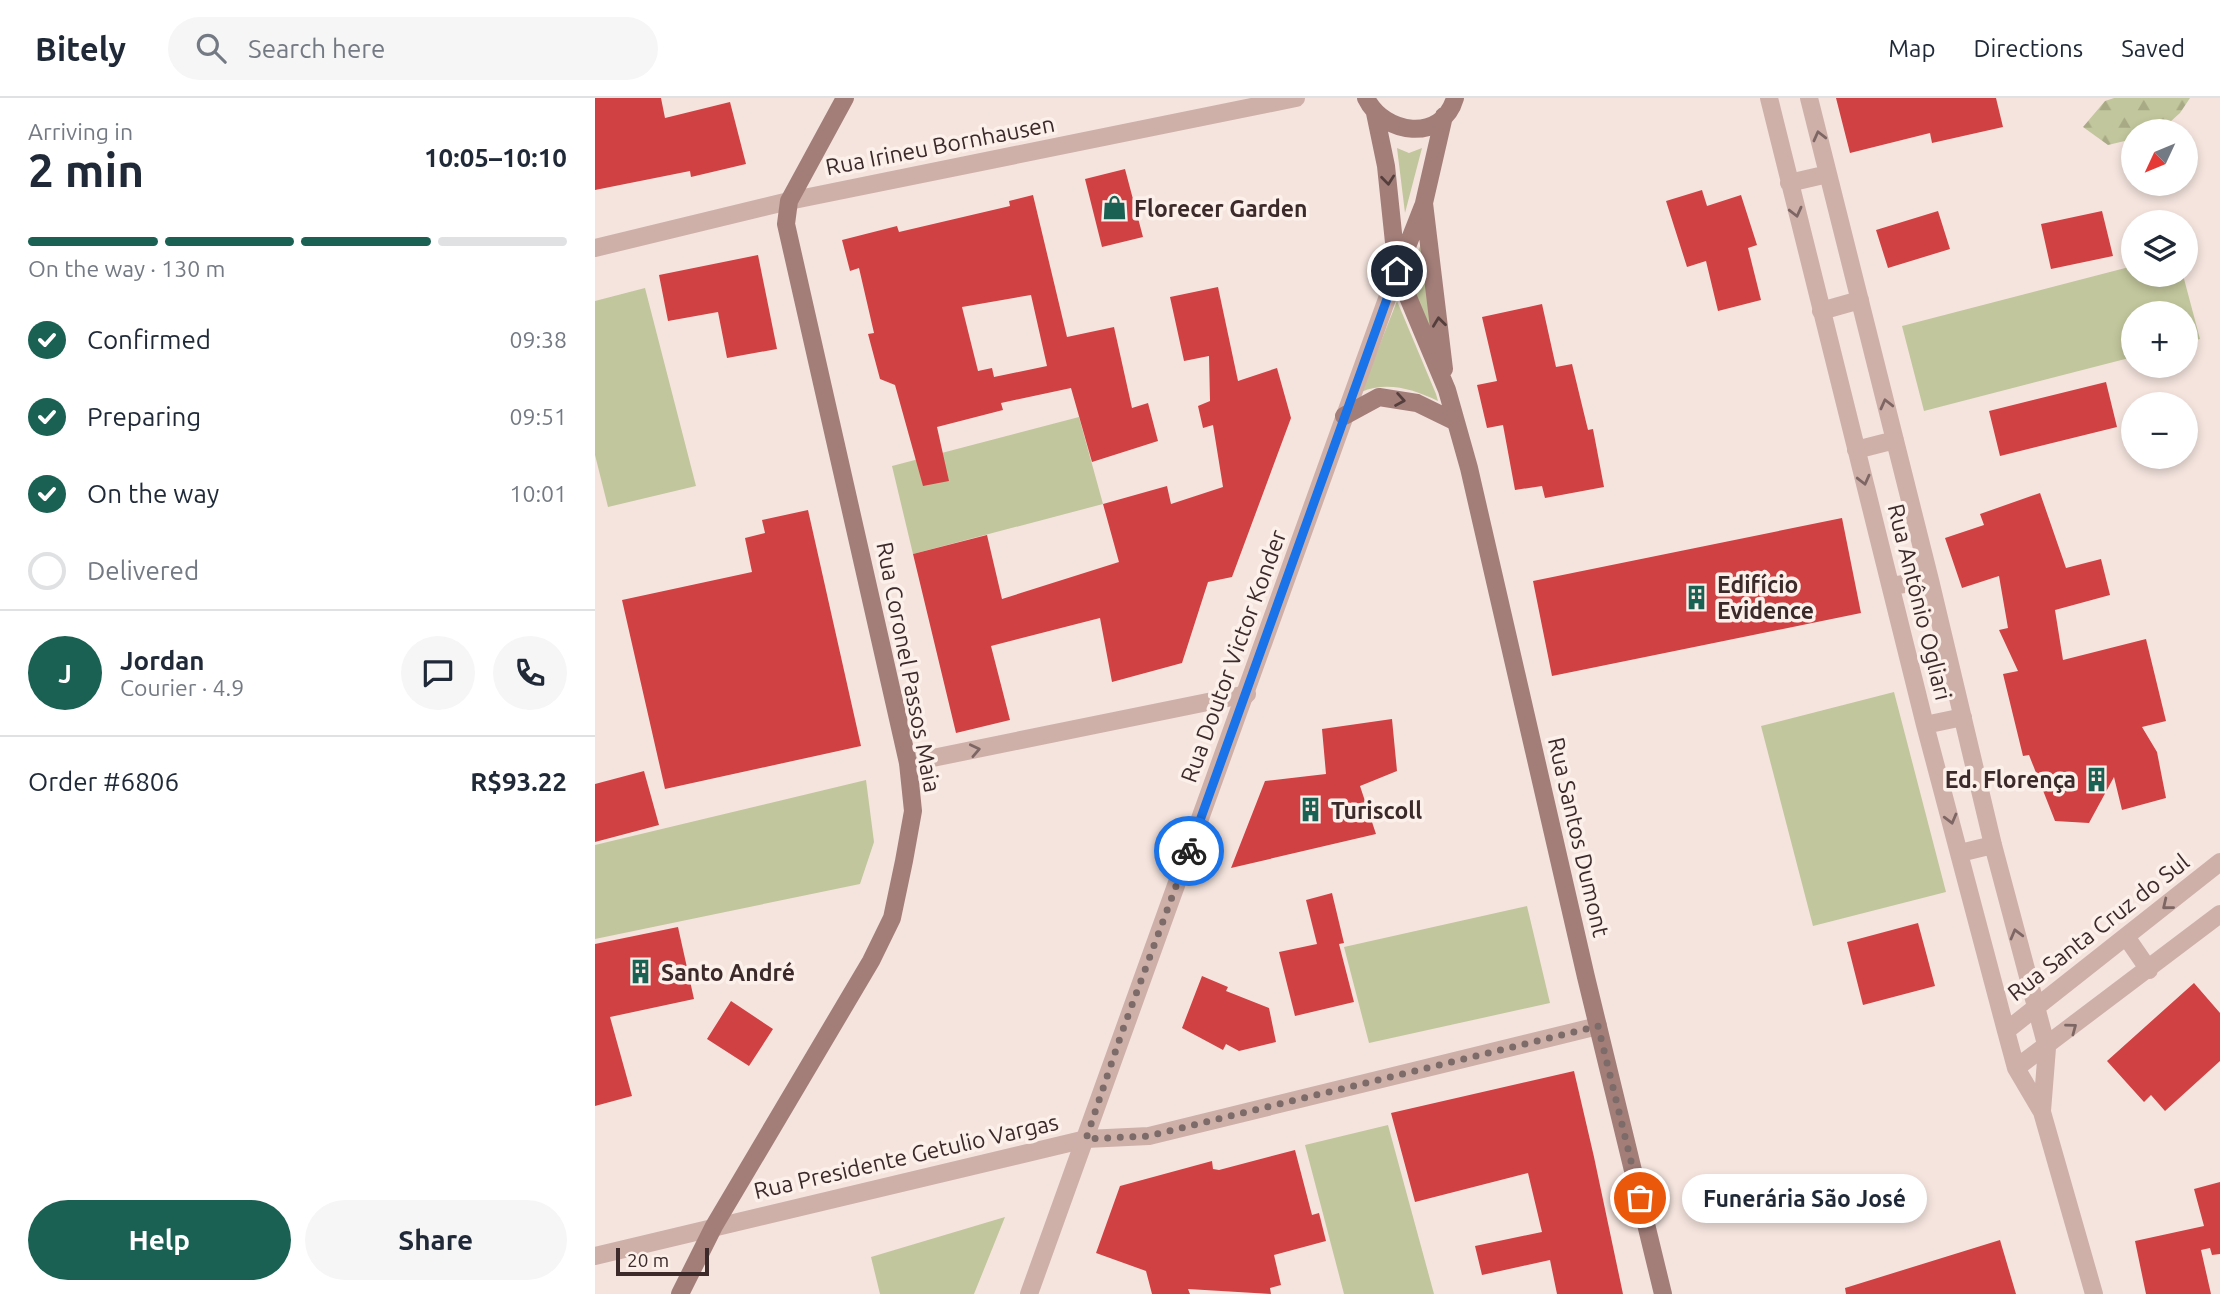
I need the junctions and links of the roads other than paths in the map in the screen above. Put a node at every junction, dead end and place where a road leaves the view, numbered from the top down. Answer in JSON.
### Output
{"nodes":[{"id":1,"x":845,"y":98,"type":"edge"},
{"id":2,"x":1296,"y":98,"type":"edge"},
{"id":3,"x":1455,"y":98,"type":"edge"},
{"id":4,"x":1769,"y":98,"type":"edge"},
{"id":5,"x":1809,"y":98,"type":"edge"},
{"id":6,"x":1371,"y":105,"type":"edge"},
{"id":7,"x":1444,"y":116,"type":"junction"},
{"id":8,"x":1828,"y":174,"type":"junction"},
{"id":9,"x":1789,"y":183,"type":"junction"},
{"id":10,"x":789,"y":201,"type":"junction"},
{"id":11,"x":1424,"y":203,"type":"junction"},
{"id":12,"x":595,"y":248,"type":"edge"},
{"id":13,"x":1397,"y":271,"type":"junction"},
{"id":14,"x":1860,"y":300,"type":"junction"},
{"id":15,"x":1821,"y":311,"type":"junction"},
{"id":16,"x":1447,"y":390,"type":"junction"},
{"id":17,"x":1344,"y":416,"type":"junction"},
{"id":18,"x":1456,"y":422,"type":"junction"},
{"id":19,"x":1895,"y":440,"type":"junction"},
{"id":20,"x":1856,"y":450,"type":"junction"},
{"id":21,"x":1930,"y":580,"type":"junction"},
{"id":22,"x":1891,"y":586,"type":"junction"},
{"id":23,"x":1247,"y":694,"type":"junction"},
{"id":24,"x":1963,"y":717,"type":"junction"},
{"id":25,"x":1925,"y":725,"type":"junction"},
{"id":26,"x":908,"y":763,"type":"junction"},
{"id":27,"x":1993,"y":845,"type":"junction"},
{"id":28,"x":1960,"y":853,"type":"junction"},
{"id":29,"x":2220,"y":862,"type":"edge"},
{"id":30,"x":2220,"y":915,"type":"edge"},
{"id":31,"x":2127,"y":938,"type":"junction"},
{"id":32,"x":2149,"y":970,"type":"junction"},
{"id":33,"x":2035,"y":1008,"type":"junction"},
{"id":34,"x":1598,"y":1026,"type":"junction"},
{"id":35,"x":2006,"y":1031,"type":"junction"},
{"id":36,"x":2047,"y":1048,"type":"junction"},
{"id":37,"x":2017,"y":1068,"type":"junction"},
{"id":38,"x":2042,"y":1112,"type":"junction"},
{"id":39,"x":1086,"y":1139,"type":"junction"},
{"id":40,"x":714,"y":1226,"type":"junction"},
{"id":41,"x":595,"y":1256,"type":"edge"},
{"id":42,"x":680,"y":1294,"type":"edge"},
{"id":43,"x":1029,"y":1294,"type":"edge"},
{"id":44,"x":1664,"y":1294,"type":"edge"},
{"id":45,"x":2094,"y":1294,"type":"edge"}],
"edges":[{"from":1,"to":10,"type":"main road","name":"Rua Coronel Passos Maia"},
{"from":2,"to":10,"type":"street","name":"Rua Irineu Bornhausen"},
{"from":3,"to":7,"type":"main road","name":"Rua Santos Dumont"},
{"from":4,"to":9,"type":"street","name":"Rua Antônio Ogliari"},
{"from":8,"to":5,"type":"street","name":"Rua Antônio Ogliari","one_way":true},
{"from":6,"to":7,"type":"main road"},
{"from":6,"to":13,"type":"main road","name":"Rua Santos Dumont","one_way":true},
{"from":7,"to":11,"type":"main road","name":"Rua Santos Dumont"},
{"from":8,"to":9,"type":"street"},
{"from":8,"to":14,"type":"street","name":"Rua Antônio Ogliari"},
{"from":9,"to":15,"type":"street","name":"Rua Antônio Ogliari","one_way":true},
{"from":10,"to":12,"type":"street","name":"Rua Irineu Bornhausen"},
{"from":10,"to":26,"type":"main road","name":"Rua Coronel Passos Maia"},
{"from":11,"to":13,"type":"main road"},
{"from":16,"to":11,"type":"main road","name":"Rua Santos Dumont","one_way":true},
{"from":13,"to":16,"type":"main road","name":"Rua Santos Dumont"},
{"from":13,"to":17,"type":"street","name":"Rua Doutor Victor Konder"},
{"from":14,"to":15,"type":"street"},
{"from":19,"to":14,"type":"street","name":"Rua Antônio Ogliari","one_way":true},
{"from":15,"to":20,"type":"street","name":"Rua Antônio Ogliari"},
{"from":16,"to":18,"type":"main road","name":"Rua Santos Dumont"},
{"from":17,"to":18,"type":"main road","one_way":true},
{"from":17,"to":23,"type":"street","name":"Rua Doutor Victor Konder"},
{"from":18,"to":34,"type":"main road","name":"Rua Santos Dumont"},
{"from":19,"to":20,"type":"street"},
{"from":19,"to":21,"type":"street","name":"Rua Antônio Ogliari"},
{"from":20,"to":22,"type":"street","name":"Rua Antônio Ogliari","one_way":true},
{"from":21,"to":22,"type":"street"},
{"from":21,"to":24,"type":"street","name":"Rua Antônio Ogliari"},
{"from":22,"to":25,"type":"street","name":"Rua Antônio Ogliari"},
{"from":26,"to":23,"type":"street","one_way":true},
{"from":23,"to":39,"type":"street","name":"Rua Doutor Victor Konder"},
{"from":24,"to":25,"type":"street"},
{"from":24,"to":27,"type":"street","name":"Rua Antônio Ogliari"},
{"from":25,"to":28,"type":"street","name":"Rua Antônio Ogliari","one_way":true},
{"from":26,"to":40,"type":"main road","name":"Rua Coronel Passos Maia"},
{"from":27,"to":28,"type":"street"},
{"from":33,"to":27,"type":"street","name":"Rua Antônio Ogliari","one_way":true},
{"from":28,"to":35,"type":"street","name":"Rua Antônio Ogliari"},
{"from":29,"to":31,"type":"street","name":"Rua Santa Cruz do Sul","one_way":true},
{"from":30,"to":32,"type":"street"},
{"from":31,"to":32,"type":"street"},
{"from":31,"to":33,"type":"street","name":"Rua Santa Cruz do Sul"},
{"from":36,"to":32,"type":"street","one_way":true},
{"from":33,"to":35,"type":"street","name":"Rua Santa Cruz do Sul"},
{"from":33,"to":36,"type":"street","name":"Rua Antônio Ogliari"},
{"from":34,"to":39,"type":"street","name":"Rua Presidente Getulio Vargas"},
{"from":34,"to":44,"type":"main road","name":"Rua Santos Dumont"},
{"from":35,"to":37,"type":"street","name":"Rua Antônio Ogliari"},
{"from":36,"to":37,"type":"street"},
{"from":36,"to":38,"type":"street","name":"Rua Antônio Ogliari"},
{"from":37,"to":38,"type":"street","name":"Rua Antônio Ogliari"},
{"from":38,"to":45,"type":"street","name":"Rua Antônio Ogliari"},
{"from":39,"to":40,"type":"street","name":"Rua Presidente Getulio Vargas"},
{"from":39,"to":43,"type":"street","name":"Rua Doutor Victor Konder"},
{"from":40,"to":41,"type":"street","name":"Rua Presidente Getulio Vargas"},
{"from":40,"to":42,"type":"main road","name":"Rua Coronel Passos Maia"}]}
